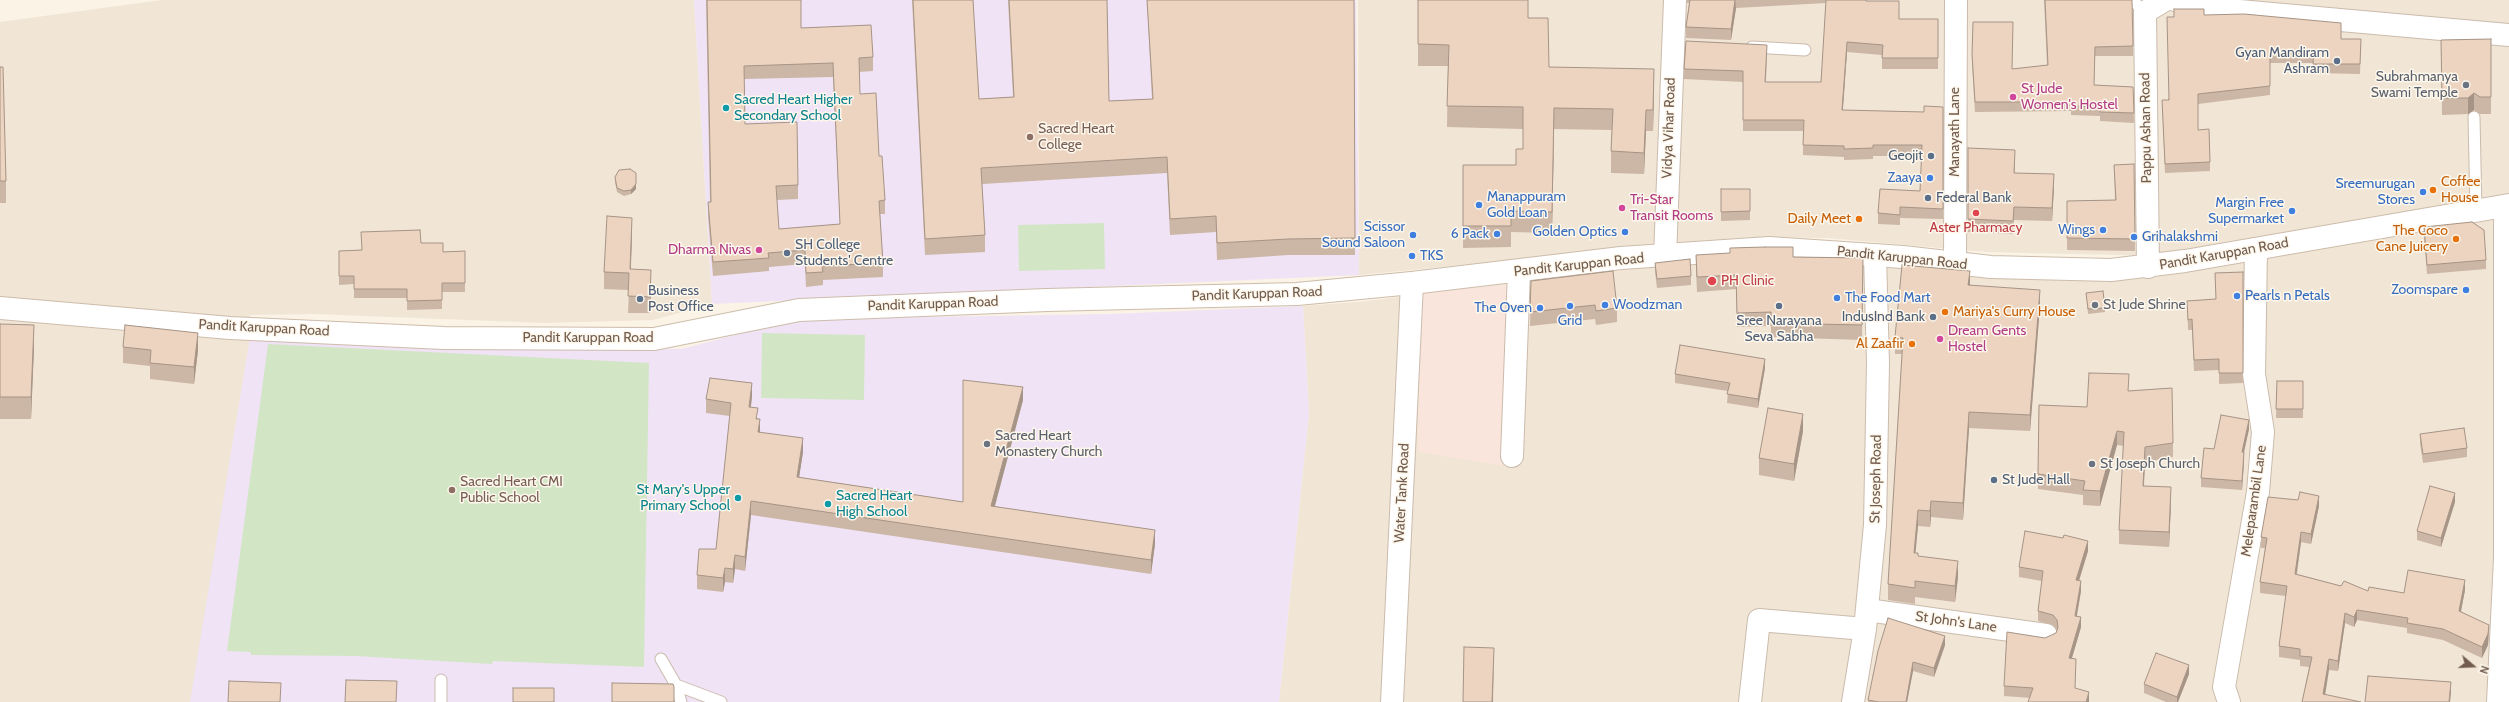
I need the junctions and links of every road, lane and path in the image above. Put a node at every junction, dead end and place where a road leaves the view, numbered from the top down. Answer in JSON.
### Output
{"nodes":[{"id":1,"x":1674,"y":0,"type":"edge"},
{"id":2,"x":1956,"y":0,"type":"edge"},
{"id":3,"x":2165,"y":0,"type":"edge"},
{"id":4,"x":2175,"y":0,"type":"edge"},
{"id":5,"x":2102,"y":2,"type":"edge"},
{"id":6,"x":2145,"y":12,"type":"junction"},
{"id":7,"x":2509,"y":35,"type":"edge"},
{"id":8,"x":1743,"y":47,"type":"edge"},
{"id":9,"x":1805,"y":50,"type":"dead end"},
{"id":10,"x":2474,"y":118,"type":"dead end"},
{"id":11,"x":2507,"y":206,"type":"edge"},
{"id":12,"x":2476,"y":210,"type":"junction"},
{"id":13,"x":2256,"y":249,"type":"junction"},
{"id":14,"x":1875,"y":255,"type":"junction"},
{"id":15,"x":1665,"y":257,"type":"junction"},
{"id":16,"x":1955,"y":263,"type":"junction"},
{"id":17,"x":2148,"y":267,"type":"junction"},
{"id":18,"x":1519,"y":271,"type":"junction"},
{"id":19,"x":1412,"y":283,"type":"junction"},
{"id":20,"x":0,"y":308,"type":"edge"},
{"id":21,"x":2507,"y":423,"type":"edge"},
{"id":22,"x":1512,"y":456,"type":"dead end"},
{"id":23,"x":1866,"y":620,"type":"junction"},
{"id":24,"x":2046,"y":634,"type":"dead end"},
{"id":25,"x":662,"y":659,"type":"dead end"},
{"id":26,"x":441,"y":680,"type":"dead end"},
{"id":27,"x":676,"y":685,"type":"junction"},
{"id":28,"x":441,"y":702,"type":"edge"},
{"id":29,"x":681,"y":702,"type":"edge"},
{"id":30,"x":721,"y":702,"type":"edge"},
{"id":31,"x":1392,"y":702,"type":"edge"},
{"id":32,"x":1750,"y":702,"type":"edge"},
{"id":33,"x":1853,"y":702,"type":"edge"},
{"id":34,"x":2229,"y":702,"type":"edge"},
{"id":35,"x":2498,"y":702,"type":"edge"}],
"edges":[{"from":1,"to":15,"type":"street","name":"Vidya Vihar Road"},
{"from":2,"to":16,"type":"street","name":"Manayath Lane"},
{"from":3,"to":6,"type":"street"},
{"from":4,"to":7,"type":"street"},
{"from":5,"to":6,"type":"lane"},
{"from":6,"to":17,"type":"street","name":"Pappu Ashan Road"},
{"from":8,"to":9,"type":"lane"},
{"from":10,"to":12,"type":"lane"},
{"from":11,"to":12,"type":"street","name":"Pandit Karuppan Road"},
{"from":11,"to":21,"type":"street"},
{"from":12,"to":13,"type":"street","name":"Pandit Karuppan Road"},
{"from":13,"to":17,"type":"street","name":"Pandit Karuppan Road"},
{"from":13,"to":34,"type":"street","name":"Meleparambil Lane"},
{"from":14,"to":15,"type":"street","name":"Pandit Karuppan Road"},
{"from":14,"to":16,"type":"street","name":"Pandit Karuppan Road"},
{"from":14,"to":23,"type":"street","name":"St Joseph Road"},
{"from":15,"to":18,"type":"street","name":"Pandit Karuppan Road"},
{"from":16,"to":17,"type":"street","name":"Pandit Karuppan Road"},
{"from":18,"to":19,"type":"street","name":"Pandit Karuppan Road"},
{"from":18,"to":22,"type":"street"},
{"from":19,"to":20,"type":"street","name":"Pandit Karuppan Road"},
{"from":19,"to":31,"type":"street","name":"Water Tank Road"},
{"from":21,"to":35,"type":"street"},
{"from":23,"to":24,"type":"street","name":"St John's Lane"},
{"from":23,"to":32,"type":"street","name":"St John's Lane"},
{"from":23,"to":33,"type":"street","name":"St Joseph Road"},
{"from":25,"to":27,"type":"lane"},
{"from":26,"to":28,"type":"lane"},
{"from":27,"to":29,"type":"lane"},
{"from":27,"to":30,"type":"lane"}]}
